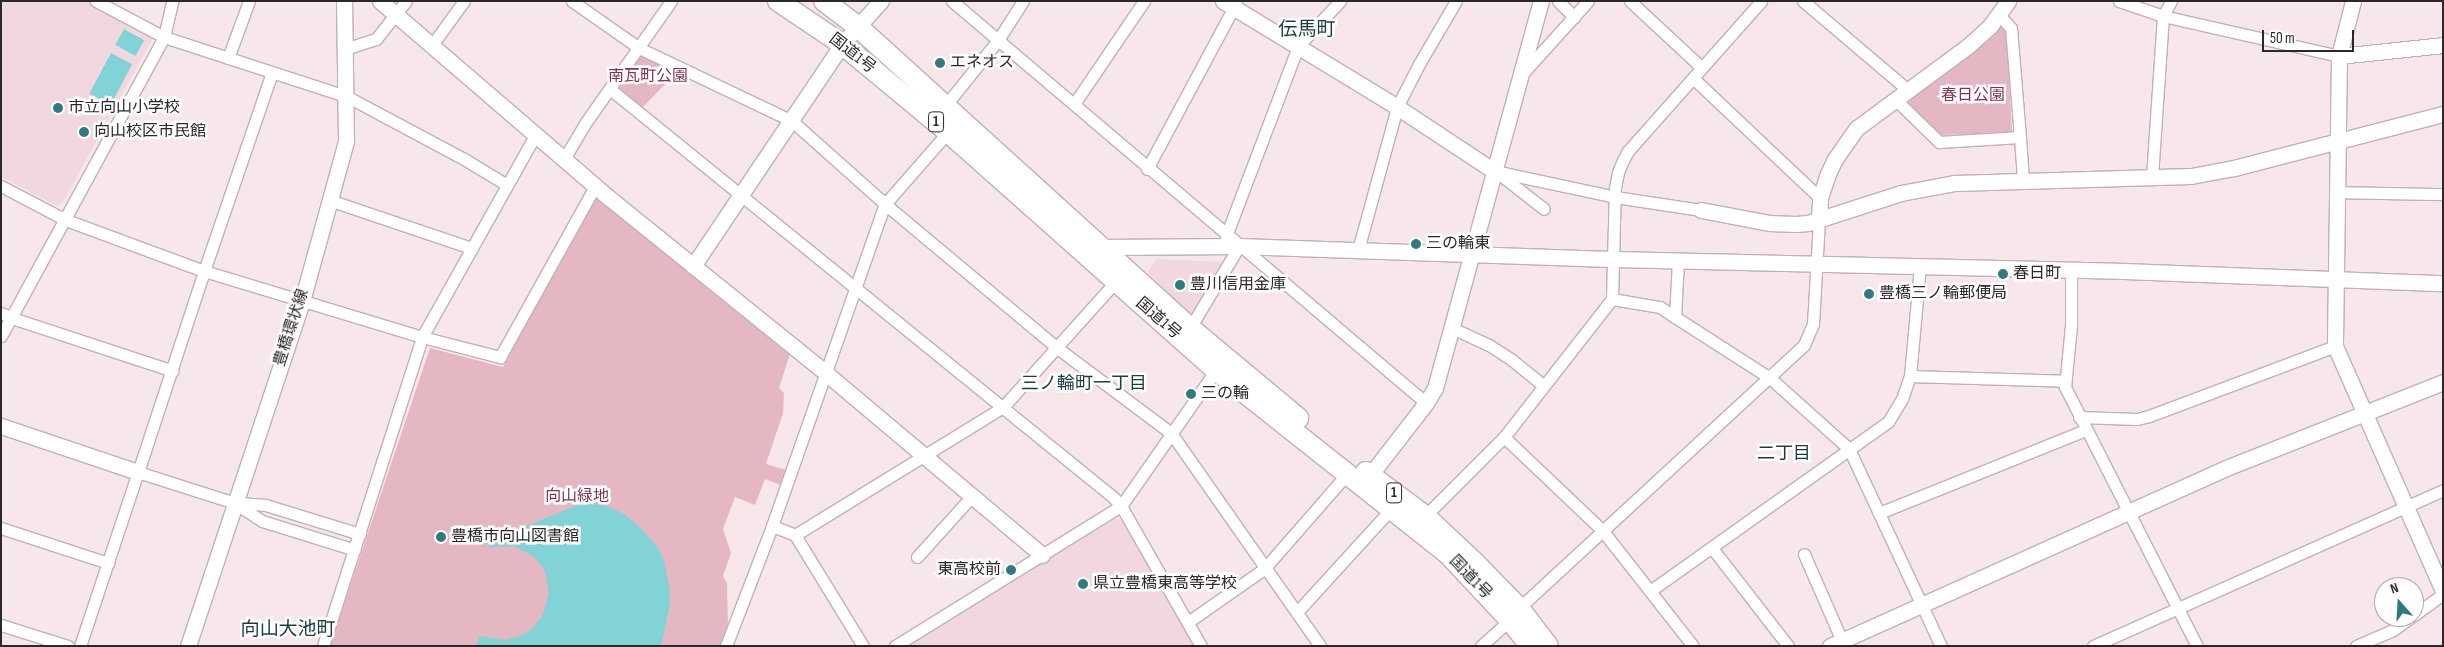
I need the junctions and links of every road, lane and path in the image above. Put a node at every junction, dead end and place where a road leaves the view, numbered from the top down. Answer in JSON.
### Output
{"nodes":[{"id":1,"x":96,"y":1,"type":"edge"},
{"id":2,"x":172,"y":1,"type":"edge"},
{"id":3,"x":249,"y":1,"type":"edge"},
{"id":4,"x":344,"y":1,"type":"edge"},
{"id":5,"x":380,"y":1,"type":"edge"},
{"id":6,"x":406,"y":1,"type":"edge"},
{"id":7,"x":464,"y":1,"type":"edge"},
{"id":8,"x":572,"y":1,"type":"edge"},
{"id":9,"x":672,"y":1,"type":"edge"},
{"id":10,"x":778,"y":1,"type":"edge"},
{"id":11,"x":824,"y":1,"type":"edge"},
{"id":12,"x":881,"y":1,"type":"edge"},
{"id":13,"x":952,"y":1,"type":"edge"},
{"id":14,"x":1023,"y":1,"type":"edge"},
{"id":15,"x":1144,"y":1,"type":"edge"},
{"id":16,"x":1340,"y":1,"type":"edge"},
{"id":17,"x":1456,"y":1,"type":"edge"},
{"id":18,"x":1541,"y":1,"type":"edge"},
{"id":19,"x":1558,"y":1,"type":"edge"},
{"id":20,"x":1588,"y":1,"type":"edge"},
{"id":21,"x":1630,"y":1,"type":"edge"},
{"id":22,"x":1761,"y":1,"type":"edge"},
{"id":23,"x":1803,"y":1,"type":"edge"},
{"id":24,"x":2008,"y":1,"type":"edge"},
{"id":25,"x":2119,"y":1,"type":"edge"},
{"id":26,"x":2171,"y":1,"type":"edge"},
{"id":27,"x":2353,"y":1,"type":"edge"},
{"id":28,"x":1231,"y":3,"type":"edge"},
{"id":29,"x":1817,"y":6,"type":"edge"},
{"id":30,"x":396,"y":15,"type":"junction"},
{"id":31,"x":1999,"y":15,"type":"junction"},
{"id":32,"x":1574,"y":16,"type":"junction"},
{"id":33,"x":2163,"y":16,"type":"junction"},
{"id":34,"x":857,"y":26,"type":"junction"},
{"id":35,"x":164,"y":38,"type":"junction"},
{"id":36,"x":998,"y":40,"type":"junction"},
{"id":37,"x":842,"y":44,"type":"junction"},
{"id":38,"x":432,"y":45,"type":"junction"},
{"id":39,"x":2443,"y":45,"type":"edge"},
{"id":40,"x":1298,"y":46,"type":"junction"},
{"id":41,"x":640,"y":48,"type":"junction"},
{"id":42,"x":345,"y":49,"type":"junction"},
{"id":43,"x":2339,"y":56,"type":"junction"},
{"id":44,"x":228,"y":58,"type":"junction"},
{"id":45,"x":1702,"y":68,"type":"junction"},
{"id":46,"x":272,"y":72,"type":"junction"},
{"id":47,"x":1522,"y":74,"type":"junction"},
{"id":48,"x":1693,"y":78,"type":"junction"},
{"id":49,"x":610,"y":90,"type":"junction"},
{"id":50,"x":1908,"y":90,"type":"junction"},
{"id":51,"x":346,"y":96,"type":"junction"},
{"id":52,"x":1895,"y":99,"type":"junction"},
{"id":53,"x":1074,"y":104,"type":"junction"},
{"id":54,"x":945,"y":106,"type":"junction"},
{"id":55,"x":1397,"y":108,"type":"junction"},
{"id":56,"x":2443,"y":114,"type":"edge"},
{"id":57,"x":792,"y":121,"type":"junction"},
{"id":58,"x":948,"y":132,"type":"junction"},
{"id":59,"x":536,"y":134,"type":"junction"},
{"id":60,"x":2020,"y":137,"type":"junction"},
{"id":61,"x":2337,"y":142,"type":"junction"},
{"id":62,"x":564,"y":159,"type":"junction"},
{"id":63,"x":1147,"y":169,"type":"junction"},
{"id":64,"x":1494,"y":171,"type":"junction"},
{"id":65,"x":2152,"y":177,"type":"junction"},
{"id":66,"x":2023,"y":180,"type":"junction"},
{"id":67,"x":507,"y":185,"type":"junction"},
{"id":68,"x":1,"y":186,"type":"edge"},
{"id":69,"x":595,"y":186,"type":"junction"},
{"id":70,"x":2337,"y":192,"type":"junction"},
{"id":71,"x":2443,"y":194,"type":"edge"},
{"id":72,"x":742,"y":196,"type":"junction"},
{"id":73,"x":1615,"y":197,"type":"junction"},
{"id":74,"x":1820,"y":198,"type":"junction"},
{"id":75,"x":330,"y":200,"type":"junction"},
{"id":76,"x":885,"y":204,"type":"junction"},
{"id":77,"x":1544,"y":209,"type":"dead end"},
{"id":78,"x":1701,"y":210,"type":"joint"},
{"id":79,"x":1819,"y":219,"type":"junction"},
{"id":80,"x":66,"y":220,"type":"junction"},
{"id":81,"x":1226,"y":236,"type":"junction"},
{"id":82,"x":1239,"y":246,"type":"junction"},
{"id":83,"x":472,"y":248,"type":"junction"},
{"id":84,"x":1358,"y":250,"type":"junction"},
{"id":85,"x":1091,"y":251,"type":"junction"},
{"id":86,"x":1472,"y":254,"type":"junction"},
{"id":87,"x":1614,"y":259,"type":"junction"},
{"id":88,"x":1678,"y":261,"type":"junction"},
{"id":89,"x":1816,"y":265,"type":"junction"},
{"id":90,"x":693,"y":266,"type":"junction"},
{"id":91,"x":1920,"y":267,"type":"junction"},
{"id":92,"x":204,"y":270,"type":"junction"},
{"id":93,"x":2071,"y":271,"type":"junction"},
{"id":94,"x":2336,"y":280,"type":"junction"},
{"id":95,"x":1115,"y":282,"type":"junction"},
{"id":96,"x":2443,"y":284,"type":"edge"},
{"id":97,"x":855,"y":286,"type":"junction"},
{"id":98,"x":1612,"y":299,"type":"junction"},
{"id":99,"x":302,"y":301,"type":"junction"},
{"id":100,"x":6,"y":315,"type":"edge"},
{"id":101,"x":1676,"y":317,"type":"junction"},
{"id":102,"x":1190,"y":328,"type":"junction"},
{"id":103,"x":1452,"y":328,"type":"junction"},
{"id":104,"x":1,"y":336,"type":"edge"},
{"id":105,"x":422,"y":337,"type":"junction"},
{"id":106,"x":2335,"y":346,"type":"junction"},
{"id":107,"x":1056,"y":347,"type":"junction"},
{"id":108,"x":1220,"y":364,"type":"junction"},
{"id":109,"x":172,"y":371,"type":"junction"},
{"id":110,"x":827,"y":374,"type":"junction"},
{"id":111,"x":1910,"y":376,"type":"junction"},
{"id":112,"x":1770,"y":378,"type":"junction"},
{"id":113,"x":2065,"y":380,"type":"junction"},
{"id":114,"x":2443,"y":382,"type":"edge"},
{"id":115,"x":1544,"y":386,"type":"junction"},
{"id":116,"x":1426,"y":403,"type":"junction"},
{"id":117,"x":1003,"y":407,"type":"junction"},
{"id":118,"x":2364,"y":413,"type":"junction"},
{"id":119,"x":2079,"y":417,"type":"junction"},
{"id":120,"x":1,"y":426,"type":"edge"},
{"id":121,"x":2085,"y":430,"type":"junction"},
{"id":122,"x":1171,"y":433,"type":"junction"},
{"id":123,"x":1504,"y":437,"type":"junction"},
{"id":124,"x":1849,"y":449,"type":"junction"},
{"id":125,"x":924,"y":456,"type":"junction"},
{"id":126,"x":138,"y":472,"type":"junction"},
{"id":127,"x":1359,"y":478,"type":"junction"},
{"id":128,"x":2443,"y":490,"type":"edge"},
{"id":129,"x":972,"y":496,"type":"junction"},
{"id":130,"x":235,"y":503,"type":"junction"},
{"id":131,"x":2406,"y":504,"type":"junction"},
{"id":132,"x":1122,"y":506,"type":"junction"},
{"id":133,"x":1391,"y":510,"type":"junction"},
{"id":134,"x":1879,"y":513,"type":"junction"},
{"id":135,"x":2128,"y":513,"type":"junction"},
{"id":136,"x":1425,"y":516,"type":"junction"},
{"id":137,"x":772,"y":526,"type":"junction"},
{"id":138,"x":1,"y":528,"type":"edge"},
{"id":139,"x":1602,"y":530,"type":"junction"},
{"id":140,"x":360,"y":534,"type":"junction"},
{"id":141,"x":795,"y":535,"type":"junction"},
{"id":142,"x":1712,"y":548,"type":"junction"},
{"id":143,"x":355,"y":550,"type":"junction"},
{"id":144,"x":1804,"y":554,"type":"dead end"},
{"id":145,"x":1042,"y":555,"type":"junction"},
{"id":146,"x":917,"y":557,"type":"dead end"},
{"id":147,"x":108,"y":563,"type":"junction"},
{"id":148,"x":1264,"y":568,"type":"junction"},
{"id":149,"x":2443,"y":590,"type":"edge"},
{"id":150,"x":1650,"y":591,"type":"junction"},
{"id":151,"x":2443,"y":594,"type":"edge"},
{"id":152,"x":1920,"y":605,"type":"junction"},
{"id":153,"x":2424,"y":607,"type":"edge"},
{"id":154,"x":2178,"y":609,"type":"junction"},
{"id":155,"x":1297,"y":612,"type":"junction"},
{"id":156,"x":1514,"y":614,"type":"junction"},
{"id":157,"x":1188,"y":622,"type":"junction"},
{"id":158,"x":1,"y":625,"type":"edge"},
{"id":159,"x":2397,"y":627,"type":"edge"},
{"id":160,"x":1836,"y":643,"type":"edge"},
{"id":161,"x":728,"y":644,"type":"edge"},
{"id":162,"x":68,"y":646,"type":"edge"},
{"id":163,"x":80,"y":646,"type":"edge"},
{"id":164,"x":188,"y":646,"type":"edge"},
{"id":165,"x":323,"y":646,"type":"edge"},
{"id":166,"x":863,"y":646,"type":"edge"},
{"id":167,"x":895,"y":646,"type":"edge"},
{"id":168,"x":1201,"y":646,"type":"edge"},
{"id":169,"x":1320,"y":646,"type":"edge"},
{"id":170,"x":1482,"y":646,"type":"edge"},
{"id":171,"x":1530,"y":646,"type":"edge"},
{"id":172,"x":1548,"y":646,"type":"edge"},
{"id":173,"x":1693,"y":646,"type":"edge"},
{"id":174,"x":1788,"y":646,"type":"edge"},
{"id":175,"x":1941,"y":646,"type":"edge"},
{"id":176,"x":2093,"y":646,"type":"edge"},
{"id":177,"x":2197,"y":646,"type":"edge"},
{"id":178,"x":2356,"y":646,"type":"edge"}],
"edges":[{"from":1,"to":35,"type":"street"},
{"from":2,"to":35,"type":"street"},
{"from":3,"to":44,"type":"street"},
{"from":4,"to":42,"type":"street","name":"豊橋環状線"},
{"from":5,"to":30,"type":"street"},
{"from":6,"to":30,"type":"street"},
{"from":7,"to":38,"type":"street"},
{"from":8,"to":41,"type":"street"},
{"from":9,"to":41,"type":"street"},
{"from":10,"to":37,"type":"highway","name":"国道1号","number":"1"},
{"from":11,"to":34,"type":"highway","name":"国道1号","number":"1"},
{"from":12,"to":34,"type":"street"},
{"from":13,"to":36,"type":"street"},
{"from":14,"to":36,"type":"street"},
{"from":15,"to":53,"type":"street"},
{"from":16,"to":40,"type":"street"},
{"from":17,"to":55,"type":"street"},
{"from":18,"to":47,"type":"street"},
{"from":19,"to":32,"type":"street"},
{"from":20,"to":32,"type":"street"},
{"from":21,"to":45,"type":"street"},
{"from":22,"to":45,"type":"street"},
{"from":23,"to":29,"type":"street"},
{"from":24,"to":31,"type":"street"},
{"from":25,"to":33,"type":"street"},
{"from":26,"to":33,"type":"street"},
{"from":27,"to":43,"type":"street"},
{"from":28,"to":40,"type":"street"},
{"from":28,"to":63,"type":"street"},
{"from":29,"to":50,"type":"street"},
{"from":30,"to":38,"type":"street"},
{"from":30,"to":42,"type":"street"},
{"from":31,"to":50,"type":"street"},
{"from":31,"to":60,"type":"street"},
{"from":32,"to":47,"type":"street"},
{"from":33,"to":43,"type":"street"},
{"from":33,"to":65,"type":"street"},
{"from":34,"to":37,"type":"street"},
{"from":34,"to":54,"type":"highway","name":"国道1号","number":"1"},
{"from":35,"to":44,"type":"street"},
{"from":35,"to":80,"type":"street"},
{"from":36,"to":53,"type":"street"},
{"from":36,"to":54,"type":"street"},
{"from":37,"to":57,"type":"street"},
{"from":37,"to":58,"type":"highway","name":"国道1号","number":"1"},
{"from":38,"to":59,"type":"street"},
{"from":39,"to":43,"type":"street"},
{"from":40,"to":55,"type":"street"},
{"from":40,"to":81,"type":"street"},
{"from":41,"to":49,"type":"street"},
{"from":41,"to":57,"type":"street"},
{"from":42,"to":51,"type":"street","name":"豊橋環状線"},
{"from":43,"to":61,"type":"street"},
{"from":44,"to":46,"type":"street"},
{"from":45,"to":48,"type":"street"},
{"from":46,"to":51,"type":"street"},
{"from":46,"to":92,"type":"street"},
{"from":47,"to":64,"type":"street"},
{"from":48,"to":73,"type":"street"},
{"from":48,"to":74,"type":"street"},
{"from":49,"to":62,"type":"street"},
{"from":49,"to":72,"type":"street"},
{"from":50,"to":52,"type":"street"},
{"from":51,"to":67,"type":"street"},
{"from":51,"to":75,"type":"street","name":"豊橋環状線"},
{"from":52,"to":60,"type":"street"},
{"from":52,"to":74,"type":"street"},
{"from":53,"to":63,"type":"street"},
{"from":54,"to":85,"type":"highway","name":"国道1号","number":"1"},
{"from":55,"to":64,"type":"street"},
{"from":55,"to":84,"type":"street"},
{"from":56,"to":61,"type":"street"},
{"from":57,"to":72,"type":"street"},
{"from":57,"to":76,"type":"street"},
{"from":58,"to":76,"type":"street"},
{"from":58,"to":85,"type":"highway","name":"国道1号","number":"1"},
{"from":59,"to":62,"type":"street"},
{"from":59,"to":67,"type":"street"},
{"from":60,"to":66,"type":"street"},
{"from":61,"to":65,"type":"street"},
{"from":61,"to":70,"type":"street"},
{"from":62,"to":69,"type":"street"},
{"from":63,"to":81,"type":"street"},
{"from":64,"to":73,"type":"street"},
{"from":64,"to":77,"type":"street"},
{"from":64,"to":86,"type":"street"},
{"from":65,"to":66,"type":"street"},
{"from":66,"to":79,"type":"street"},
{"from":67,"to":83,"type":"street"},
{"from":68,"to":80,"type":"street"},
{"from":69,"to":90,"type":"street"},
{"from":69,"to":105,"type":"street"},
{"from":70,"to":71,"type":"street"},
{"from":70,"to":94,"type":"street"},
{"from":72,"to":90,"type":"street"},
{"from":72,"to":97,"type":"street"},
{"from":73,"to":78,"type":"street"},
{"from":73,"to":87,"type":"street"},
{"from":74,"to":79,"type":"street"},
{"from":75,"to":83,"type":"street"},
{"from":75,"to":99,"type":"street","name":"豊橋環状線"},
{"from":76,"to":97,"type":"street"},
{"from":76,"to":107,"type":"street"},
{"from":78,"to":79,"type":"street"},
{"from":79,"to":89,"type":"street"},
{"from":80,"to":92,"type":"street"},
{"from":80,"to":100,"type":"street"},
{"from":81,"to":82,"type":"street"},
{"from":82,"to":84,"type":"street"},
{"from":82,"to":85,"type":"street"},
{"from":82,"to":102,"type":"street"},
{"from":82,"to":116,"type":"street"},
{"from":83,"to":105,"type":"street"},
{"from":84,"to":86,"type":"street"},
{"from":85,"to":95,"type":"highway","name":"国道1号","number":"1"},
{"from":85,"to":102,"type":"highway","name":"国道1号","number":"1"},
{"from":86,"to":87,"type":"street"},
{"from":86,"to":103,"type":"street"},
{"from":87,"to":88,"type":"street"},
{"from":87,"to":98,"type":"street"},
{"from":88,"to":89,"type":"street"},
{"from":88,"to":101,"type":"street"},
{"from":89,"to":91,"type":"street"},
{"from":89,"to":112,"type":"street"},
{"from":90,"to":110,"type":"street"},
{"from":91,"to":93,"type":"street"},
{"from":91,"to":111,"type":"street"},
{"from":92,"to":99,"type":"street"},
{"from":92,"to":109,"type":"street"},
{"from":93,"to":94,"type":"street"},
{"from":93,"to":113,"type":"street"},
{"from":94,"to":96,"type":"street"},
{"from":94,"to":106,"type":"street"},
{"from":95,"to":107,"type":"street"},
{"from":95,"to":108,"type":"highway","name":"国道1号","number":"1"},
{"from":97,"to":110,"type":"street"},
{"from":97,"to":117,"type":"street"},
{"from":98,"to":101,"type":"street"},
{"from":98,"to":115,"type":"street"},
{"from":99,"to":105,"type":"street"},
{"from":99,"to":130,"type":"street","name":"豊橋環状線"},
{"from":100,"to":104,"type":"street"},
{"from":100,"to":109,"type":"street"},
{"from":101,"to":112,"type":"street"},
{"from":102,"to":108,"type":"highway","name":"国道1号","number":"1"},
{"from":103,"to":115,"type":"street"},
{"from":103,"to":116,"type":"street"},
{"from":105,"to":140,"type":"street"},
{"from":106,"to":118,"type":"street"},
{"from":106,"to":119,"type":"street"},
{"from":107,"to":117,"type":"street"},
{"from":107,"to":122,"type":"street"},
{"from":108,"to":122,"type":"street"},
{"from":108,"to":127,"type":"highway","name":"国道1号","number":"1"},
{"from":109,"to":126,"type":"street"},
{"from":110,"to":125,"type":"street"},
{"from":110,"to":137,"type":"street"},
{"from":111,"to":113,"type":"street"},
{"from":111,"to":124,"type":"street"},
{"from":112,"to":124,"type":"street"},
{"from":112,"to":139,"type":"street"},
{"from":113,"to":119,"type":"street"},
{"from":114,"to":118,"type":"street"},
{"from":115,"to":123,"type":"street"},
{"from":116,"to":127,"type":"street"},
{"from":117,"to":125,"type":"street"},
{"from":117,"to":132,"type":"street"},
{"from":118,"to":131,"type":"street"},
{"from":118,"to":135,"type":"street"},
{"from":119,"to":121,"type":"street"},
{"from":120,"to":126,"type":"street"},
{"from":121,"to":134,"type":"street"},
{"from":121,"to":135,"type":"street"},
{"from":122,"to":132,"type":"street"},
{"from":122,"to":148,"type":"street"},
{"from":123,"to":136,"type":"street"},
{"from":123,"to":139,"type":"street"},
{"from":124,"to":134,"type":"street"},
{"from":124,"to":142,"type":"street"},
{"from":125,"to":129,"type":"street"},
{"from":125,"to":141,"type":"street"},
{"from":126,"to":130,"type":"street"},
{"from":126,"to":147,"type":"street"},
{"from":127,"to":133,"type":"highway","name":"国道1号","number":"1"},
{"from":127,"to":136,"type":"highway","name":"国道1号","number":"1"},
{"from":127,"to":148,"type":"street"},
{"from":128,"to":131,"type":"street"},
{"from":129,"to":145,"type":"street"},
{"from":129,"to":146,"type":"street"},
{"from":130,"to":140,"type":"street"},
{"from":130,"to":143,"type":"street"},
{"from":130,"to":164,"type":"street","name":"豊橋環状線"},
{"from":131,"to":149,"type":"street"},
{"from":131,"to":154,"type":"street"},
{"from":132,"to":145,"type":"street"},
{"from":132,"to":157,"type":"street"},
{"from":133,"to":155,"type":"street"},
{"from":133,"to":156,"type":"highway","name":"国道1号","number":"1"},
{"from":134,"to":152,"type":"street"},
{"from":135,"to":152,"type":"street"},
{"from":135,"to":154,"type":"street"},
{"from":136,"to":156,"type":"highway","name":"国道1号","number":"1"},
{"from":137,"to":141,"type":"street"},
{"from":137,"to":161,"type":"street"},
{"from":138,"to":147,"type":"street"},
{"from":139,"to":150,"type":"street"},
{"from":139,"to":156,"type":"street"},
{"from":140,"to":143,"type":"street"},
{"from":141,"to":166,"type":"street"},
{"from":142,"to":150,"type":"street"},
{"from":142,"to":174,"type":"street"},
{"from":143,"to":165,"type":"street"},
{"from":144,"to":160,"type":"street"},
{"from":145,"to":167,"type":"street"},
{"from":147,"to":163,"type":"street"},
{"from":148,"to":155,"type":"street"},
{"from":148,"to":157,"type":"street"},
{"from":150,"to":173,"type":"street"},
{"from":151,"to":153,"type":"street"},
{"from":152,"to":160,"type":"street"},
{"from":152,"to":175,"type":"street"},
{"from":154,"to":176,"type":"street"},
{"from":154,"to":177,"type":"street"},
{"from":155,"to":169,"type":"street"},
{"from":156,"to":170,"type":"street"},
{"from":156,"to":171,"type":"highway","name":"国道1号","number":"1"},
{"from":156,"to":172,"type":"highway","name":"国道1号","number":"1"},
{"from":157,"to":168,"type":"street"},
{"from":158,"to":162,"type":"street"},
{"from":159,"to":178,"type":"street"}]}
